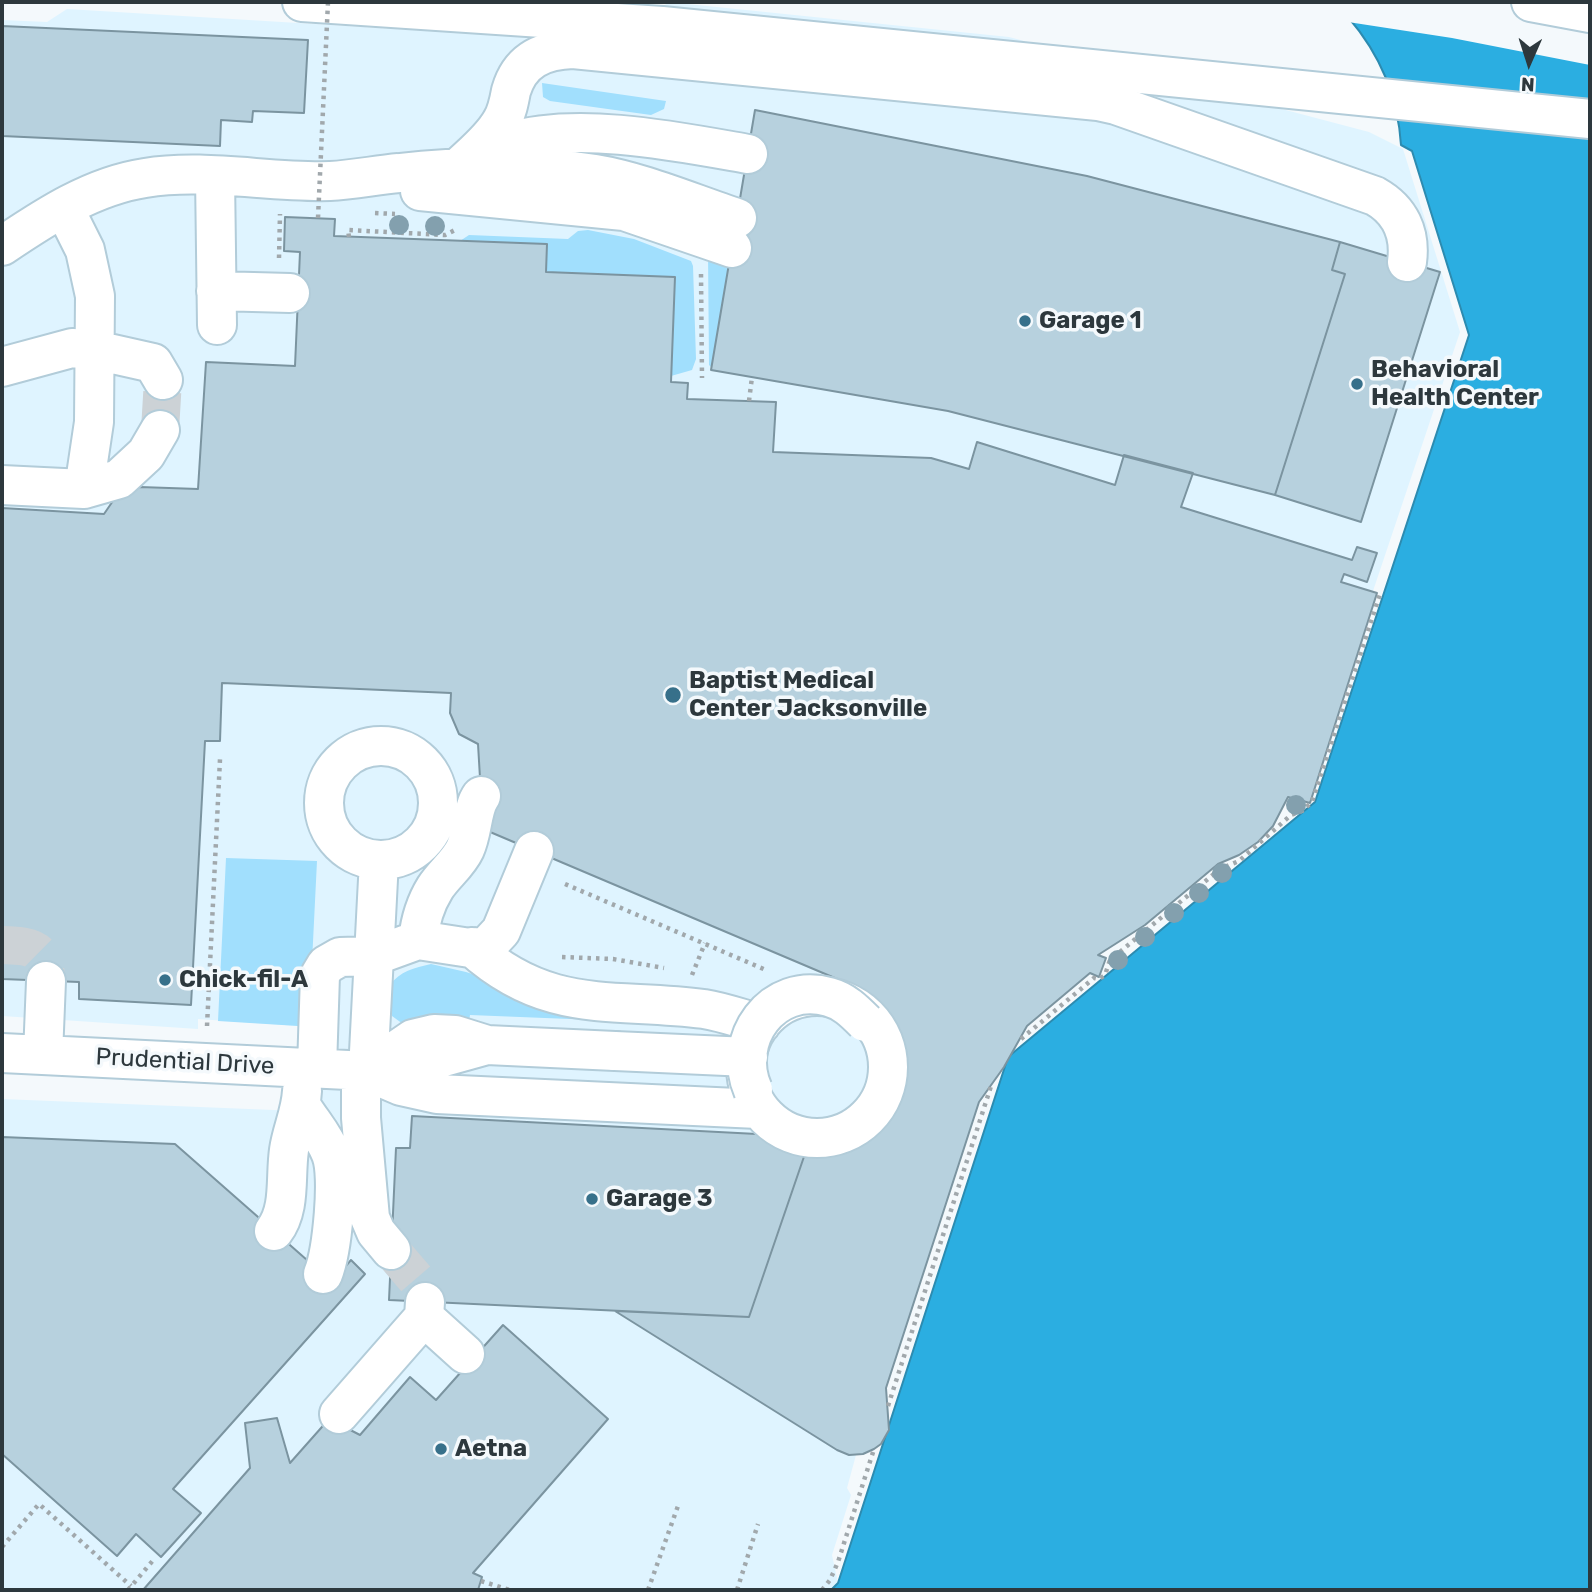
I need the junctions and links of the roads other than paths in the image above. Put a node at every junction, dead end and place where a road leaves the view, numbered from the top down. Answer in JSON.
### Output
{"nodes":[{"id":1,"x":302,"y":2,"type":"edge"},
{"id":2,"x":1531,"y":2,"type":"edge"},
{"id":3,"x":1590,"y":13,"type":"edge"},
{"id":4,"x":1590,"y":119,"type":"edge"},
{"id":5,"x":748,"y":154,"type":"dead end"},
{"id":6,"x":456,"y":170,"type":"junction"},
{"id":7,"x":215,"y":176,"type":"junction"},
{"id":8,"x":319,"y":201,"type":"junction"},
{"id":9,"x":64,"y":208,"type":"junction"},
{"id":10,"x":2,"y":246,"type":"edge"},
{"id":11,"x":1408,"y":262,"type":"dead end"},
{"id":12,"x":288,"y":276,"type":"road end"},
{"id":13,"x":94,"y":350,"type":"junction"},
{"id":14,"x":2,"y":367,"type":"edge"},
{"id":15,"x":163,"y":380,"type":"dead end"},
{"id":16,"x":160,"y":430,"type":"tunnel mouth"},
{"id":17,"x":2,"y":485,"type":"edge"},
{"id":18,"x":84,"y":489,"type":"junction"},
{"id":19,"x":481,"y":796,"type":"dead end"},
{"id":20,"x":534,"y":850,"type":"dead end"},
{"id":21,"x":379,"y":860,"type":"dead end"},
{"id":22,"x":418,"y":940,"type":"junction"},
{"id":23,"x":472,"y":947,"type":"junction"},
{"id":24,"x":374,"y":956,"type":"junction"},
{"id":25,"x":46,"y":981,"type":"tunnel mouth"},
{"id":26,"x":755,"y":1041,"type":"junction"},
{"id":27,"x":2,"y":1053,"type":"edge"},
{"id":28,"x":43,"y":1055,"type":"junction"},
{"id":29,"x":310,"y":1068,"type":"junction"},
{"id":30,"x":365,"y":1070,"type":"junction"},
{"id":31,"x":308,"y":1117,"type":"junction"},
{"id":32,"x":765,"y":1121,"type":"junction"},
{"id":33,"x":274,"y":1231,"type":"dead end"},
{"id":34,"x":391,"y":1250,"type":"tunnel mouth"},
{"id":35,"x":315,"y":1267,"type":"dead end"},
{"id":36,"x":465,"y":1354,"type":"dead end"},
{"id":37,"x":339,"y":1414,"type":"dead end"}],
"edges":[{"from":1,"to":4,"type":"main road"},
{"from":2,"to":3,"type":"main road"},
{"from":5,"to":6,"type":"main road"},
{"from":6,"to":8,"type":"main road"},
{"from":6,"to":8,"type":"main road"},
{"from":6,"to":11,"type":"main road"},
{"from":7,"to":8,"type":"main road"},
{"from":7,"to":9,"type":"main road"},
{"from":7,"to":12,"type":"main road"},
{"from":9,"to":10,"type":"main road"},
{"from":9,"to":13,"type":"main road"},
{"from":13,"to":14,"type":"main road"},
{"from":13,"to":15,"type":"main road"},
{"from":13,"to":18,"type":"main road"},
{"from":16,"to":18,"type":"main road"},
{"from":17,"to":18,"type":"main road"},
{"from":19,"to":22,"type":"main road"},
{"from":20,"to":23,"type":"main road"},
{"from":21,"to":24,"type":"main road"},
{"from":22,"to":23,"type":"main road"},
{"from":22,"to":24,"type":"main road"},
{"from":23,"to":26,"type":"main road"},
{"from":24,"to":29,"type":"main road"},
{"from":24,"to":30,"type":"main road"},
{"from":25,"to":28,"type":"main road"},
{"from":26,"to":30,"type":"main road","bridge":true},
{"from":26,"to":32,"type":"main road","bridge":true},
{"from":26,"to":32,"type":"main road","bridge":true},
{"from":26,"to":32,"type":"main road"},
{"from":27,"to":28,"type":"main road","name":"Prudential Drive"},
{"from":28,"to":29,"type":"main road","name":"Prudential Drive"},
{"from":29,"to":30,"type":"main road","name":"Prudential Drive"},
{"from":29,"to":31,"type":"main road"},
{"from":30,"to":32,"type":"main road"},
{"from":30,"to":34,"type":"main road"},
{"from":31,"to":33,"type":"main road"},
{"from":31,"to":35,"type":"main road"},
{"from":36,"to":37,"type":"main road"}]}
